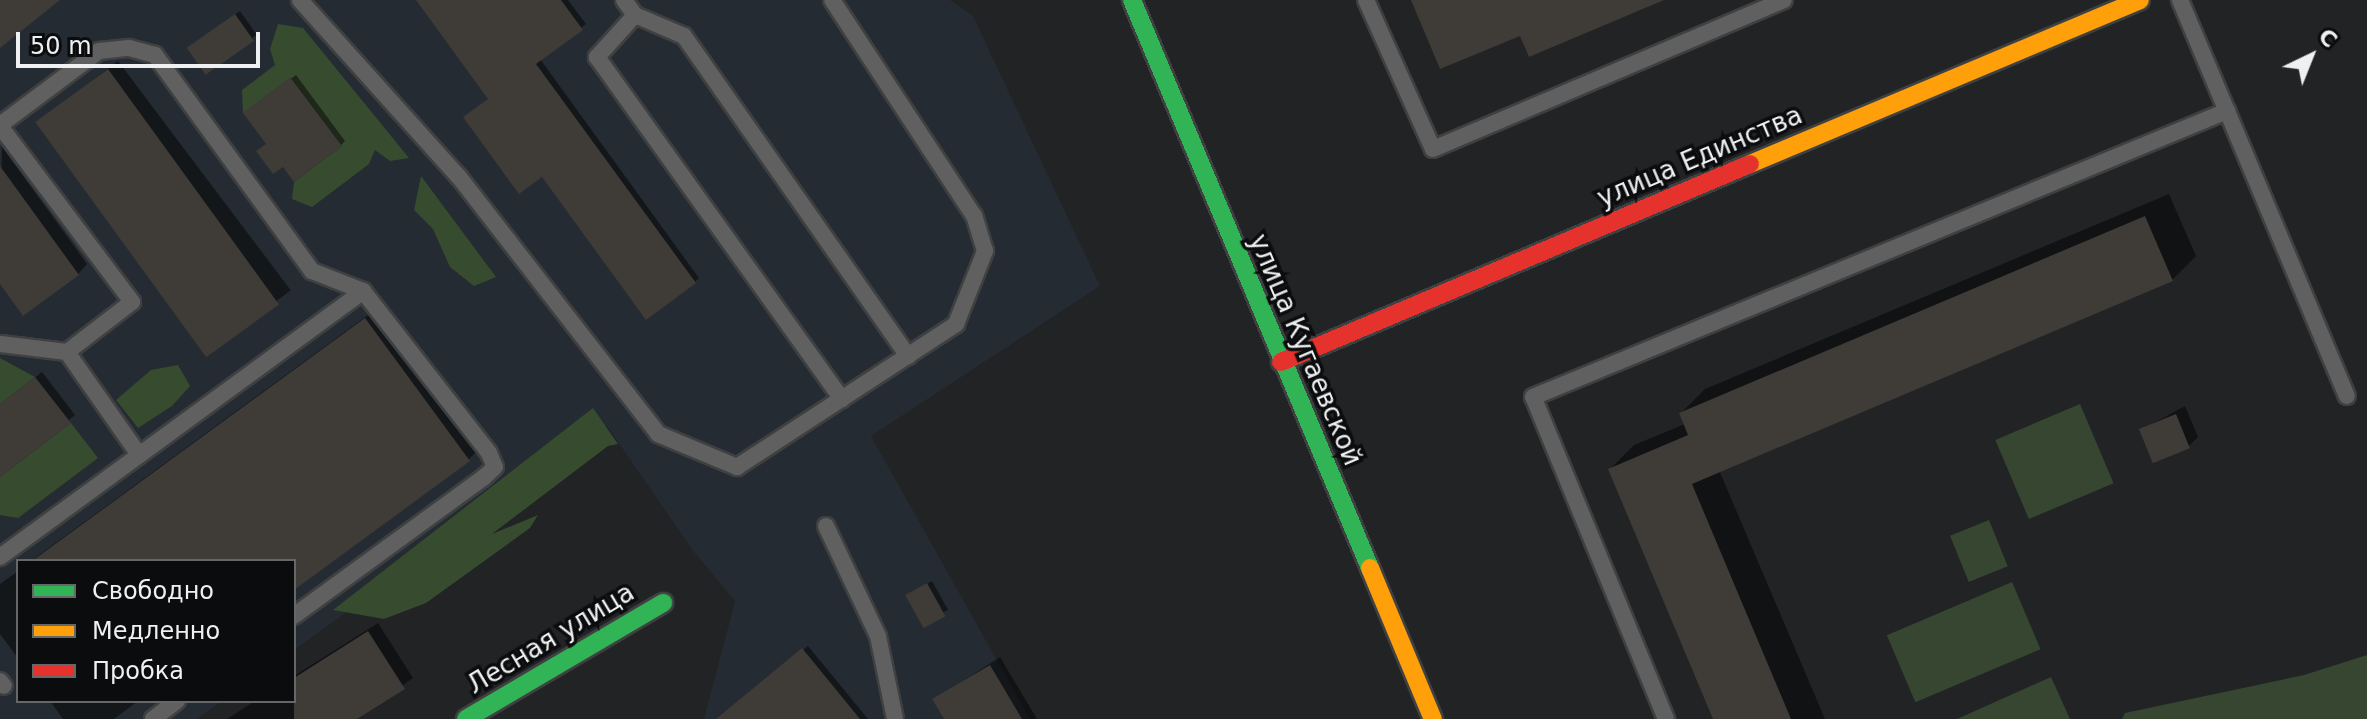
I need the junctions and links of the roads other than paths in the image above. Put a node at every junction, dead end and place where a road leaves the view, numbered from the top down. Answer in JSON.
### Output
{"nodes":[{"id":1,"x":300,"y":0,"type":"edge"},
{"id":2,"x":624,"y":0,"type":"edge"},
{"id":3,"x":832,"y":0,"type":"edge"},
{"id":4,"x":1132,"y":0,"type":"edge"},
{"id":5,"x":1366,"y":0,"type":"edge"},
{"id":6,"x":1784,"y":0,"type":"edge"},
{"id":7,"x":2140,"y":0,"type":"edge"},
{"id":8,"x":2180,"y":0,"type":"edge"},
{"id":9,"x":635,"y":15,"type":"junction"},
{"id":10,"x":2227,"y":111,"type":"junction"},
{"id":11,"x":0,"y":125,"type":"edge"},
{"id":12,"x":363,"y":291,"type":"junction"},
{"id":13,"x":0,"y":344,"type":"edge"},
{"id":14,"x":67,"y":352,"type":"junction"},
{"id":15,"x":908,"y":356,"type":"junction"},
{"id":16,"x":1281,"y":362,"type":"junction"},
{"id":17,"x":2347,"y":396,"type":"dead end"},
{"id":18,"x":842,"y":399,"type":"junction"},
{"id":19,"x":139,"y":455,"type":"junction"},
{"id":20,"x":826,"y":526,"type":"dead end"},
{"id":21,"x":0,"y":557,"type":"edge"},
{"id":22,"x":663,"y":603,"type":"dead end"},
{"id":23,"x":296,"y":615,"type":"edge"},
{"id":24,"x":174,"y":703,"type":"edge"},
{"id":25,"x":153,"y":719,"type":"edge"},
{"id":26,"x":466,"y":719,"type":"edge"},
{"id":27,"x":895,"y":719,"type":"edge"},
{"id":28,"x":1433,"y":719,"type":"edge"},
{"id":29,"x":1666,"y":719,"type":"edge"}],
"edges":[{"from":1,"to":18,"type":"lane"},
{"from":2,"to":9,"type":"lane"},
{"from":3,"to":15,"type":"lane"},
{"from":4,"to":16,"type":"street","name":"улица Кугаевской"},
{"from":5,"to":6,"type":"lane"},
{"from":7,"to":16,"type":"street","name":"улица Единства"},
{"from":8,"to":10,"type":"lane"},
{"from":9,"to":15,"type":"lane"},
{"from":9,"to":18,"type":"lane"},
{"from":10,"to":17,"type":"lane"},
{"from":10,"to":29,"type":"lane"},
{"from":11,"to":12,"type":"lane"},
{"from":11,"to":14,"type":"lane"},
{"from":12,"to":19,"type":"lane"},
{"from":12,"to":23,"type":"lane"},
{"from":13,"to":14,"type":"lane"},
{"from":14,"to":19,"type":"lane"},
{"from":15,"to":18,"type":"lane"},
{"from":16,"to":28,"type":"street","name":"улица Кугаевской"},
{"from":19,"to":21,"type":"lane"},
{"from":20,"to":27,"type":"lane"},
{"from":22,"to":26,"type":"street","name":"Лесная улица"},
{"from":24,"to":25,"type":"lane"}]}
